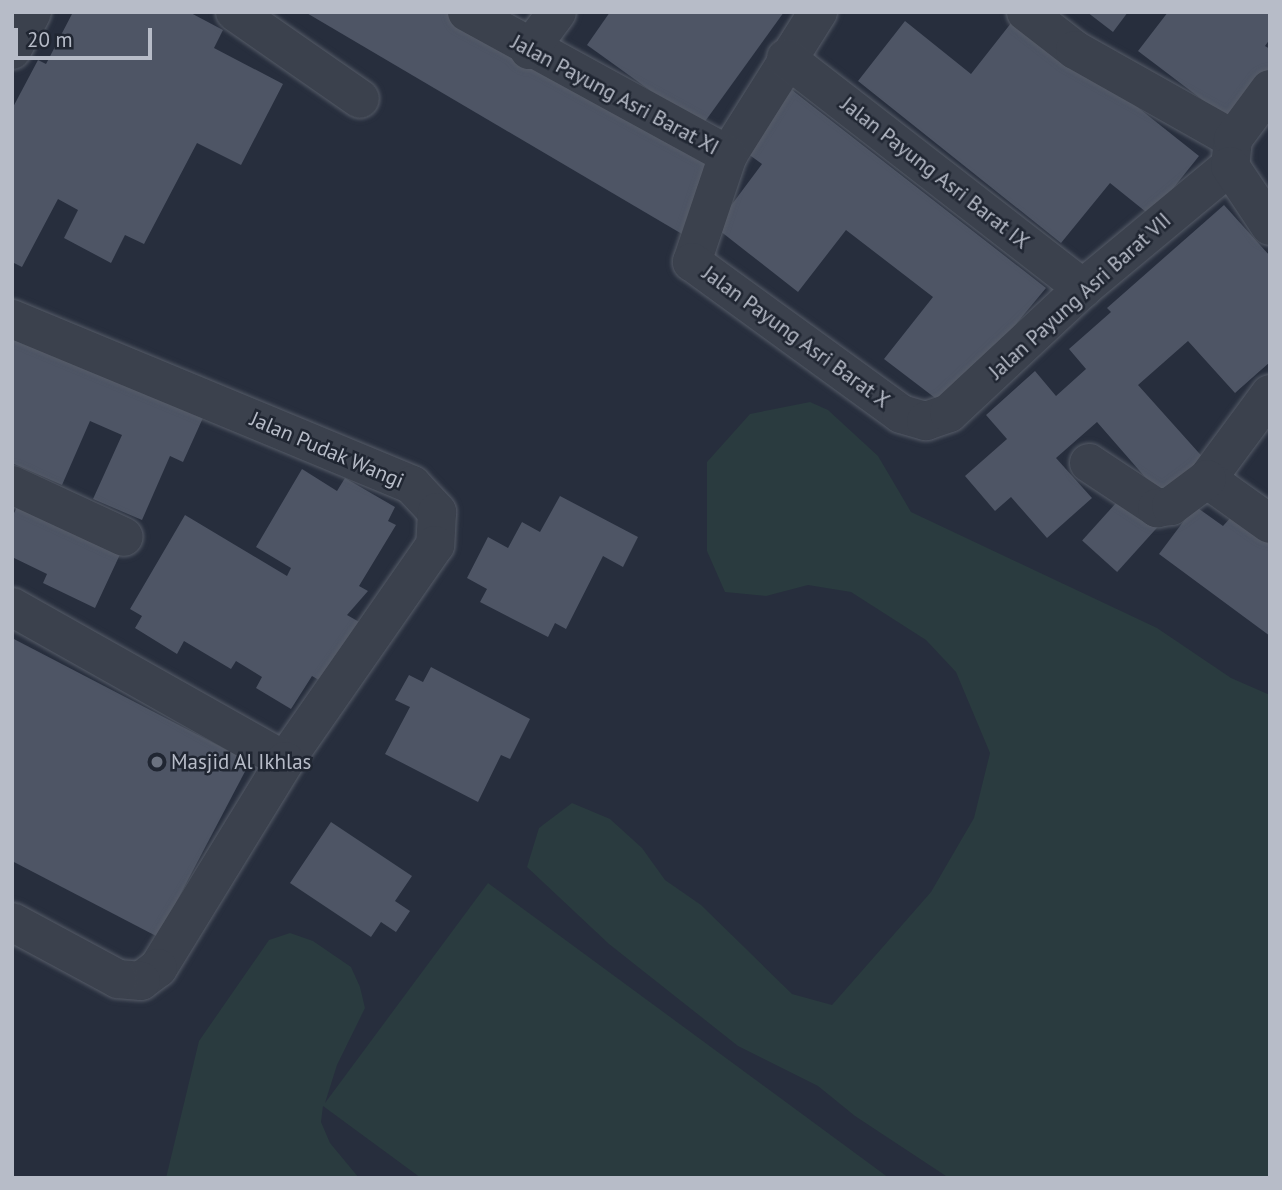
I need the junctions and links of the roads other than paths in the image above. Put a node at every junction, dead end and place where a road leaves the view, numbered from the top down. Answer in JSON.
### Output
{"nodes":[{"id":1,"x":32,"y":12,"type":"edge"},
{"id":2,"x":235,"y":12,"type":"edge"},
{"id":3,"x":467,"y":12,"type":"edge"},
{"id":4,"x":557,"y":12,"type":"edge"},
{"id":5,"x":818,"y":12,"type":"edge"},
{"id":6,"x":1027,"y":12,"type":"edge"},
{"id":7,"x":12,"y":50,"type":"edge"},
{"id":8,"x":529,"y":50,"type":"junction"},
{"id":9,"x":786,"y":58,"type":"junction"},
{"id":10,"x":1270,"y":89,"type":"edge"},
{"id":11,"x":360,"y":99,"type":"dead end"},
{"id":12,"x":1232,"y":153,"type":"junction"},
{"id":13,"x":728,"y":155,"type":"junction"},
{"id":14,"x":1270,"y":226,"type":"edge"},
{"id":15,"x":1083,"y":288,"type":"junction"},
{"id":16,"x":12,"y":319,"type":"edge"},
{"id":17,"x":1270,"y":394,"type":"edge"},
{"id":18,"x":926,"y":421,"type":"joint"},
{"id":19,"x":1088,"y":463,"type":"dead end"},
{"id":20,"x":1207,"y":479,"type":"junction"},
{"id":21,"x":12,"y":485,"type":"edge"},
{"id":22,"x":1270,"y":524,"type":"edge"},
{"id":23,"x":124,"y":537,"type":"dead end"},
{"id":24,"x":12,"y":607,"type":"edge"},
{"id":25,"x":285,"y":761,"type":"junction"},
{"id":26,"x":12,"y":922,"type":"edge"}],
"edges":[{"from":1,"to":7,"type":"street"},
{"from":2,"to":11,"type":"street"},
{"from":3,"to":8,"type":"street","name":"Jalan Payung Asri Barat XI"},
{"from":4,"to":8,"type":"street"},
{"from":5,"to":9,"type":"street"},
{"from":6,"to":12,"type":"street"},
{"from":8,"to":13,"type":"street","name":"Jalan Payung Asri Barat XI"},
{"from":9,"to":13,"type":"street"},
{"from":9,"to":15,"type":"street","name":"Jalan Payung Asri Barat IX"},
{"from":10,"to":12,"type":"street","name":"Jalan Payung Asri Barat VII"},
{"from":12,"to":14,"type":"street"},
{"from":12,"to":15,"type":"street","name":"Jalan Payung Asri Barat VII"},
{"from":13,"to":18,"type":"street","name":"Jalan Payung Asri Barat X"},
{"from":15,"to":18,"type":"street","name":"Jalan Payung Asri Barat VII"},
{"from":16,"to":25,"type":"street","name":"Jalan Pudak Wangi"},
{"from":17,"to":20,"type":"street"},
{"from":19,"to":20,"type":"street"},
{"from":20,"to":22,"type":"street"},
{"from":21,"to":23,"type":"street"},
{"from":24,"to":25,"type":"street"},
{"from":25,"to":26,"type":"street","name":"Jalan Pudak Wangi"}]}
